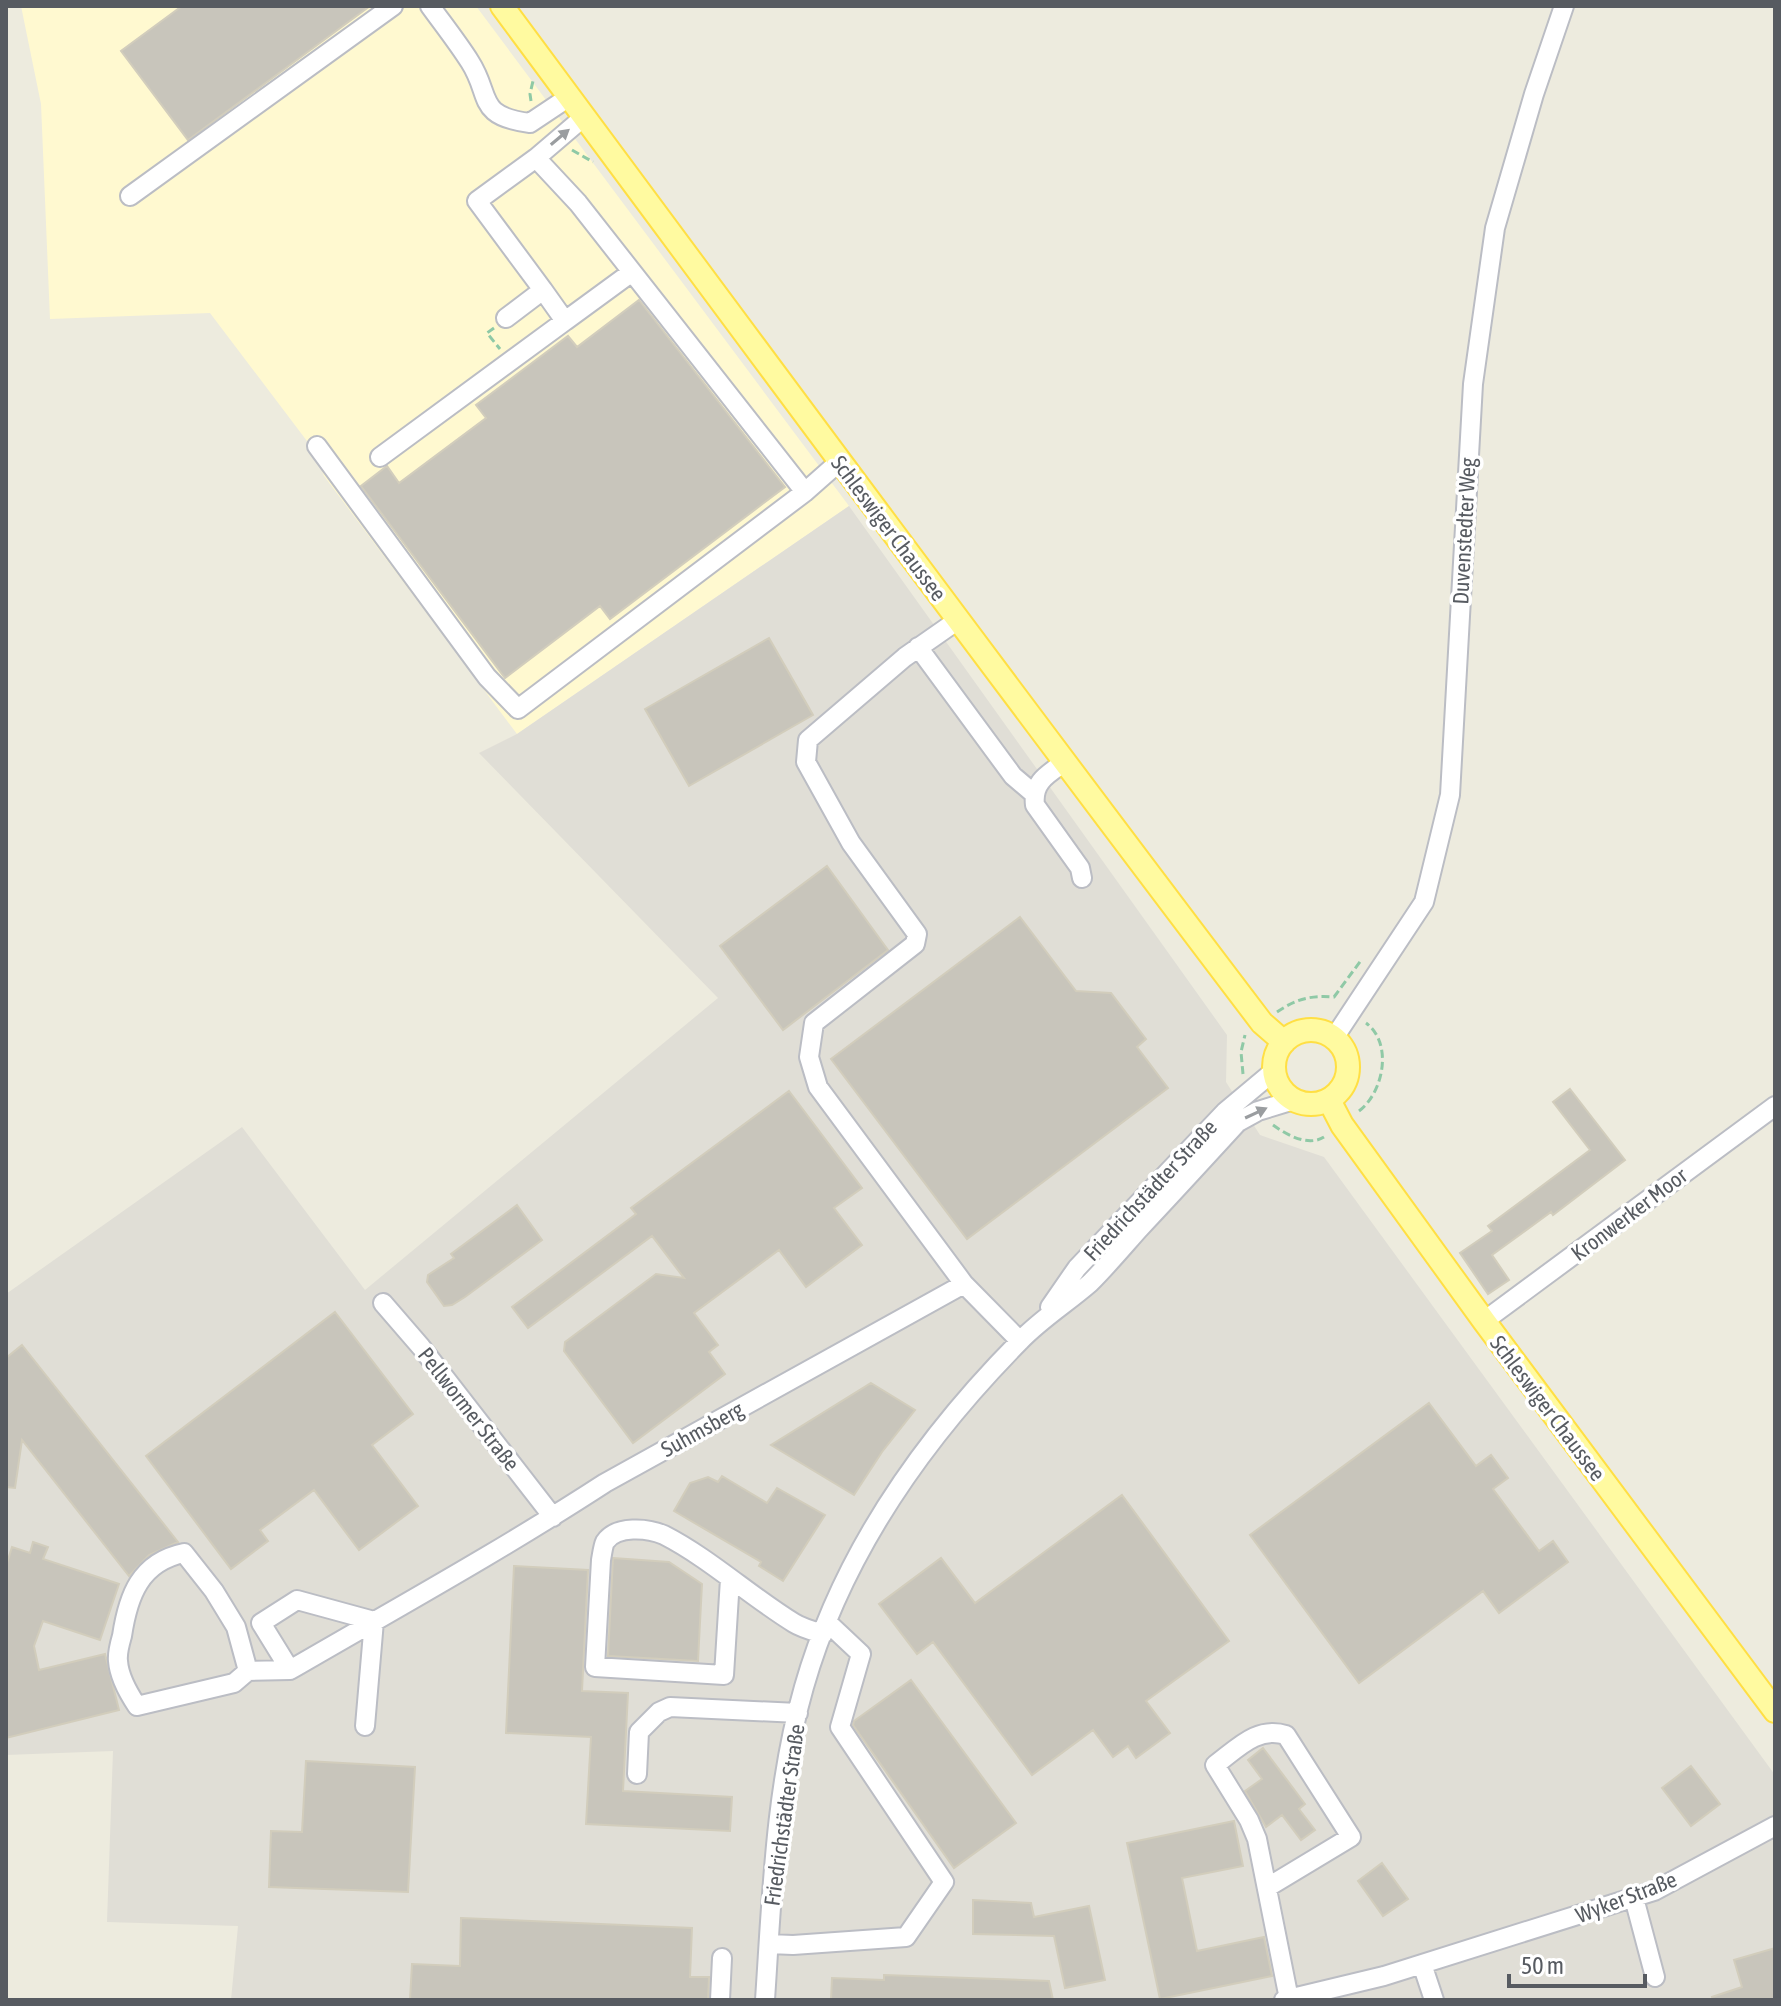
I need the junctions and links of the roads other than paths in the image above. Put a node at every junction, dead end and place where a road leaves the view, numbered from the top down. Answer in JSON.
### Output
{"nodes":[{"id":1,"x":393,"y":6,"type":"edge"},
{"id":2,"x":430,"y":6,"type":"edge"},
{"id":3,"x":502,"y":6,"type":"edge"},
{"id":4,"x":1564,"y":6,"type":"edge"},
{"id":5,"x":569,"y":97,"type":"junction"},
{"id":6,"x":584,"y":117,"type":"junction"},
{"id":7,"x":536,"y":158,"type":"junction"},
{"id":8,"x":130,"y":196,"type":"dead end"},
{"id":9,"x":632,"y":272,"type":"junction"},
{"id":10,"x":543,"y":290,"type":"junction"},
{"id":11,"x":506,"y":318,"type":"dead end"},
{"id":12,"x":565,"y":321,"type":"junction"},
{"id":13,"x":317,"y":446,"type":"dead end"},
{"id":14,"x":380,"y":457,"type":"dead end"},
{"id":15,"x":839,"y":462,"type":"junction"},
{"id":16,"x":805,"y":492,"type":"junction"},
{"id":17,"x":958,"y":620,"type":"junction"},
{"id":18,"x":918,"y":647,"type":"junction"},
{"id":19,"x":1065,"y":762,"type":"junction"},
{"id":20,"x":1033,"y":793,"type":"junction"},
{"id":21,"x":1082,"y":878,"type":"dead end"},
{"id":22,"x":1334,"y":1038,"type":"junction"},
{"id":23,"x":1284,"y":1042,"type":"junction"},
{"id":24,"x":1274,"y":1071,"type":"junction"},
{"id":25,"x":1294,"y":1100,"type":"junction"},
{"id":26,"x":1329,"y":1100,"type":"junction"},
{"id":27,"x":1775,"y":1106,"type":"edge"},
{"id":28,"x":964,"y":1284,"type":"junction"},
{"id":29,"x":383,"y":1303,"type":"dead end"},
{"id":30,"x":1484,"y":1321,"type":"junction"},
{"id":31,"x":1040,"y":1322,"type":"junction"},
{"id":32,"x":1020,"y":1341,"type":"junction"},
{"id":33,"x":553,"y":1517,"type":"junction"},
{"id":34,"x":730,"y":1579,"type":"junction"},
{"id":35,"x":374,"y":1621,"type":"junction"},
{"id":36,"x":825,"y":1628,"type":"junction"},
{"id":37,"x":290,"y":1670,"type":"junction"},
{"id":38,"x":248,"y":1671,"type":"junction"},
{"id":39,"x":1775,"y":1711,"type":"edge"},
{"id":40,"x":798,"y":1713,"type":"junction"},
{"id":41,"x":365,"y":1726,"type":"dead end"},
{"id":42,"x":637,"y":1774,"type":"dead end"},
{"id":43,"x":1774,"y":1830,"type":"edge"},
{"id":44,"x":1268,"y":1887,"type":"junction"},
{"id":45,"x":1634,"y":1898,"type":"junction"},
{"id":46,"x":769,"y":1944,"type":"junction"},
{"id":47,"x":722,"y":1958,"type":"dead end"},
{"id":48,"x":1422,"y":1964,"type":"junction"},
{"id":49,"x":1655,"y":1977,"type":"dead end"},
{"id":50,"x":1286,"y":1999,"type":"edge"},
{"id":51,"x":720,"y":2000,"type":"edge"},
{"id":52,"x":765,"y":2000,"type":"edge"},
{"id":53,"x":1434,"y":2000,"type":"edge"}],
"edges":[{"from":1,"to":8,"type":"street"},
{"from":2,"to":5,"type":"street"},
{"from":3,"to":5,"type":"main road","name":"Schleswiger Chaussee"},
{"from":4,"to":22,"type":"street","name":"Duvenstedter Weg"},
{"from":5,"to":6,"type":"main road","name":"Schleswiger Chaussee"},
{"from":7,"to":6,"type":"street","one_way":true},
{"from":6,"to":15,"type":"main road","name":"Schleswiger Chaussee"},
{"from":7,"to":9,"type":"street"},
{"from":7,"to":10,"type":"street"},
{"from":9,"to":12,"type":"street"},
{"from":9,"to":16,"type":"street"},
{"from":10,"to":11,"type":"street"},
{"from":10,"to":12,"type":"street"},
{"from":12,"to":14,"type":"street"},
{"from":13,"to":16,"type":"street"},
{"from":15,"to":16,"type":"street"},
{"from":15,"to":17,"type":"main road","name":"Schleswiger Chaussee"},
{"from":17,"to":18,"type":"street"},
{"from":17,"to":19,"type":"main road","name":"Schleswiger Chaussee"},
{"from":18,"to":20,"type":"street"},
{"from":18,"to":28,"type":"street"},
{"from":19,"to":20,"type":"street"},
{"from":19,"to":23,"type":"main road","name":"Schleswiger Chaussee"},
{"from":20,"to":21,"type":"street"},
{"from":22,"to":23,"type":"main road"},
{"from":22,"to":26,"type":"main road"},
{"from":23,"to":24,"type":"main road"},
{"from":24,"to":25,"type":"main road"},
{"from":24,"to":31,"type":"street","name":"Friedrichstädter Straße"},
{"from":25,"to":26,"type":"main road"},
{"from":31,"to":25,"type":"street","name":"Friedrichstädter Straße","one_way":true},
{"from":26,"to":30,"type":"main road","name":"Schleswiger Chaussee"},
{"from":27,"to":30,"type":"street","name":"Kronwerker Moor"},
{"from":28,"to":32,"type":"street"},
{"from":28,"to":33,"type":"street","name":"Suhmsberg"},
{"from":29,"to":33,"type":"street","name":"Pellwormer Straße"},
{"from":30,"to":39,"type":"main road","name":"Schleswiger Chaussee"},
{"from":31,"to":32,"type":"street","name":"Friedrichstädter Straße"},
{"from":32,"to":36,"type":"street","name":"Friedrichstädter Straße"},
{"from":33,"to":35,"type":"street","name":"Suhmsberg"},
{"from":34,"to":34,"type":"street"},
{"from":34,"to":36,"type":"street"},
{"from":35,"to":37,"type":"street","name":"Suhmsberg"},
{"from":35,"to":37,"type":"street"},
{"from":35,"to":41,"type":"street"},
{"from":36,"to":40,"type":"street","name":"Friedrichstädter Straße"},
{"from":36,"to":46,"type":"street"},
{"from":37,"to":38,"type":"street"},
{"from":38,"to":38,"type":"street"},
{"from":40,"to":42,"type":"street"},
{"from":40,"to":46,"type":"street","name":"Friedrichstädter Straße"},
{"from":43,"to":45,"type":"street","name":"Wyker Straße"},
{"from":44,"to":44,"type":"street"},
{"from":44,"to":50,"type":"street"},
{"from":45,"to":48,"type":"street","name":"Wyker Straße"},
{"from":45,"to":49,"type":"street"},
{"from":46,"to":52,"type":"street","name":"Friedrichstädter Straße"},
{"from":47,"to":51,"type":"street"},
{"from":48,"to":50,"type":"street","name":"Wyker Straße"},
{"from":48,"to":53,"type":"street"}]}
